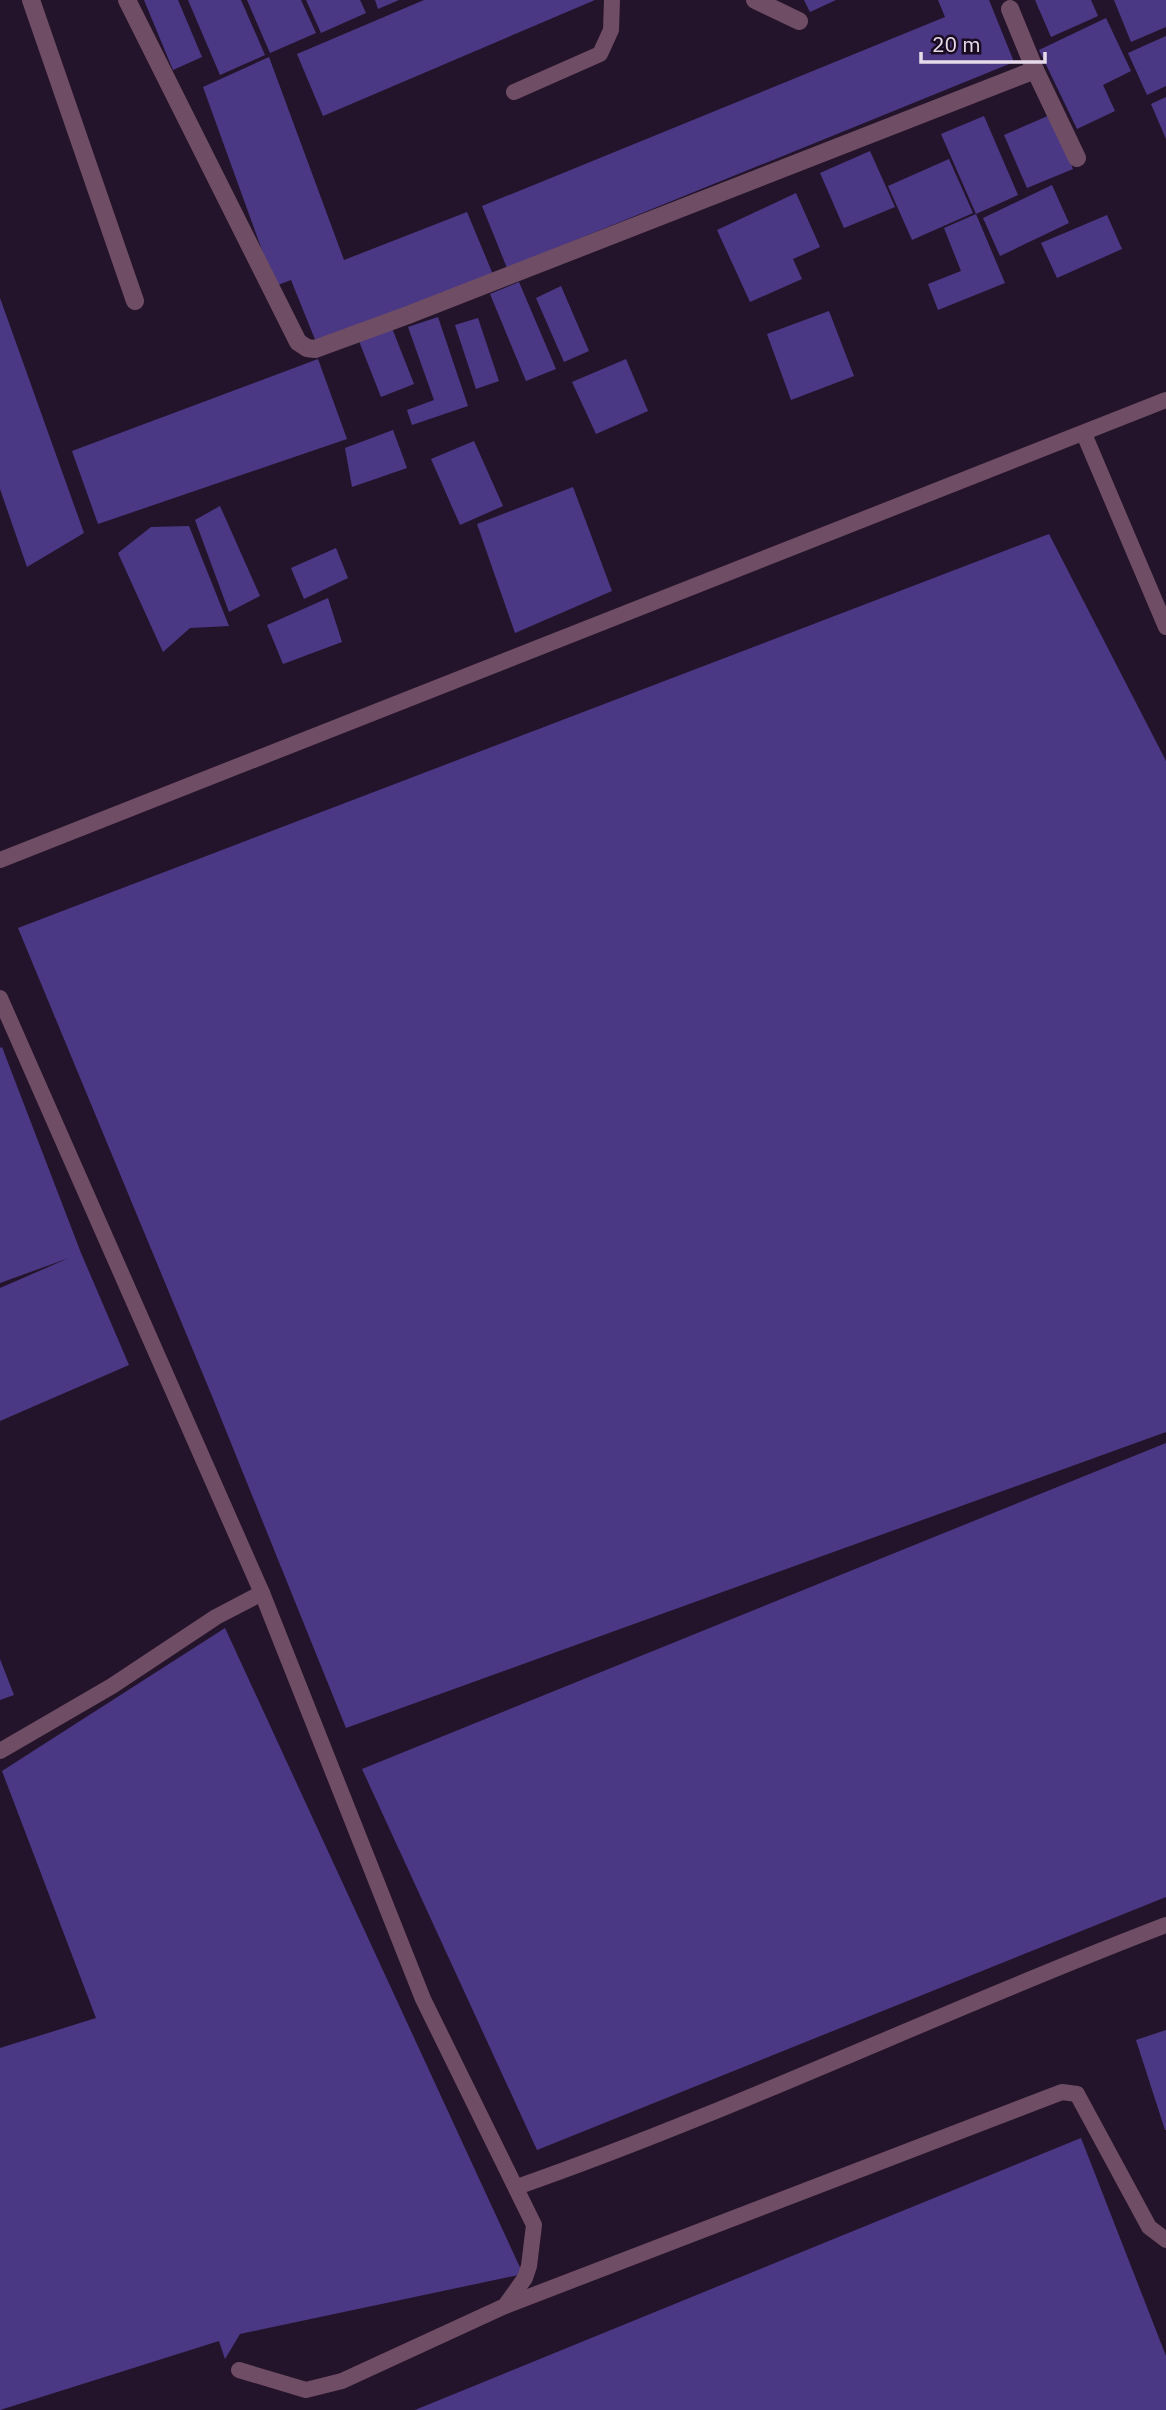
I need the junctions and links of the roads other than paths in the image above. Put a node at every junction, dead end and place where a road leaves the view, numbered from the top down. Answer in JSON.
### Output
{"nodes":[{"id":1,"x":31,"y":0,"type":"edge"},
{"id":2,"x":127,"y":0,"type":"edge"},
{"id":3,"x":612,"y":0,"type":"edge"},
{"id":4,"x":755,"y":0,"type":"edge"},
{"id":5,"x":1010,"y":9,"type":"dead end"},
{"id":6,"x":799,"y":21,"type":"dead end"},
{"id":7,"x":1035,"y":70,"type":"junction"},
{"id":8,"x":514,"y":92,"type":"dead end"},
{"id":9,"x":1077,"y":158,"type":"dead end"},
{"id":10,"x":135,"y":301,"type":"dead end"},
{"id":11,"x":1166,"y":400,"type":"edge"},
{"id":12,"x":1084,"y":434,"type":"junction"},
{"id":13,"x":1166,"y":627,"type":"edge"},
{"id":14,"x":0,"y":860,"type":"edge"},
{"id":15,"x":0,"y":998,"type":"edge"},
{"id":16,"x":262,"y":1593,"type":"junction"},
{"id":17,"x":0,"y":1751,"type":"edge"},
{"id":18,"x":1166,"y":1925,"type":"edge"},
{"id":19,"x":517,"y":2187,"type":"junction"},
{"id":20,"x":1166,"y":2240,"type":"edge"},
{"id":21,"x":505,"y":2306,"type":"junction"},
{"id":22,"x":239,"y":2370,"type":"dead end"}],
"edges":[{"from":1,"to":10,"type":"street"},
{"from":2,"to":7,"type":"street"},
{"from":3,"to":8,"type":"lane"},
{"from":4,"to":6,"type":"street"},
{"from":5,"to":7,"type":"street"},
{"from":7,"to":9,"type":"street"},
{"from":11,"to":12,"type":"lane"},
{"from":12,"to":13,"type":"lane"},
{"from":12,"to":14,"type":"lane"},
{"from":15,"to":16,"type":"lane"},
{"from":16,"to":17,"type":"lane"},
{"from":16,"to":19,"type":"lane"},
{"from":18,"to":19,"type":"lane"},
{"from":19,"to":21,"type":"lane"},
{"from":20,"to":21,"type":"lane"},
{"from":21,"to":22,"type":"lane"}]}
